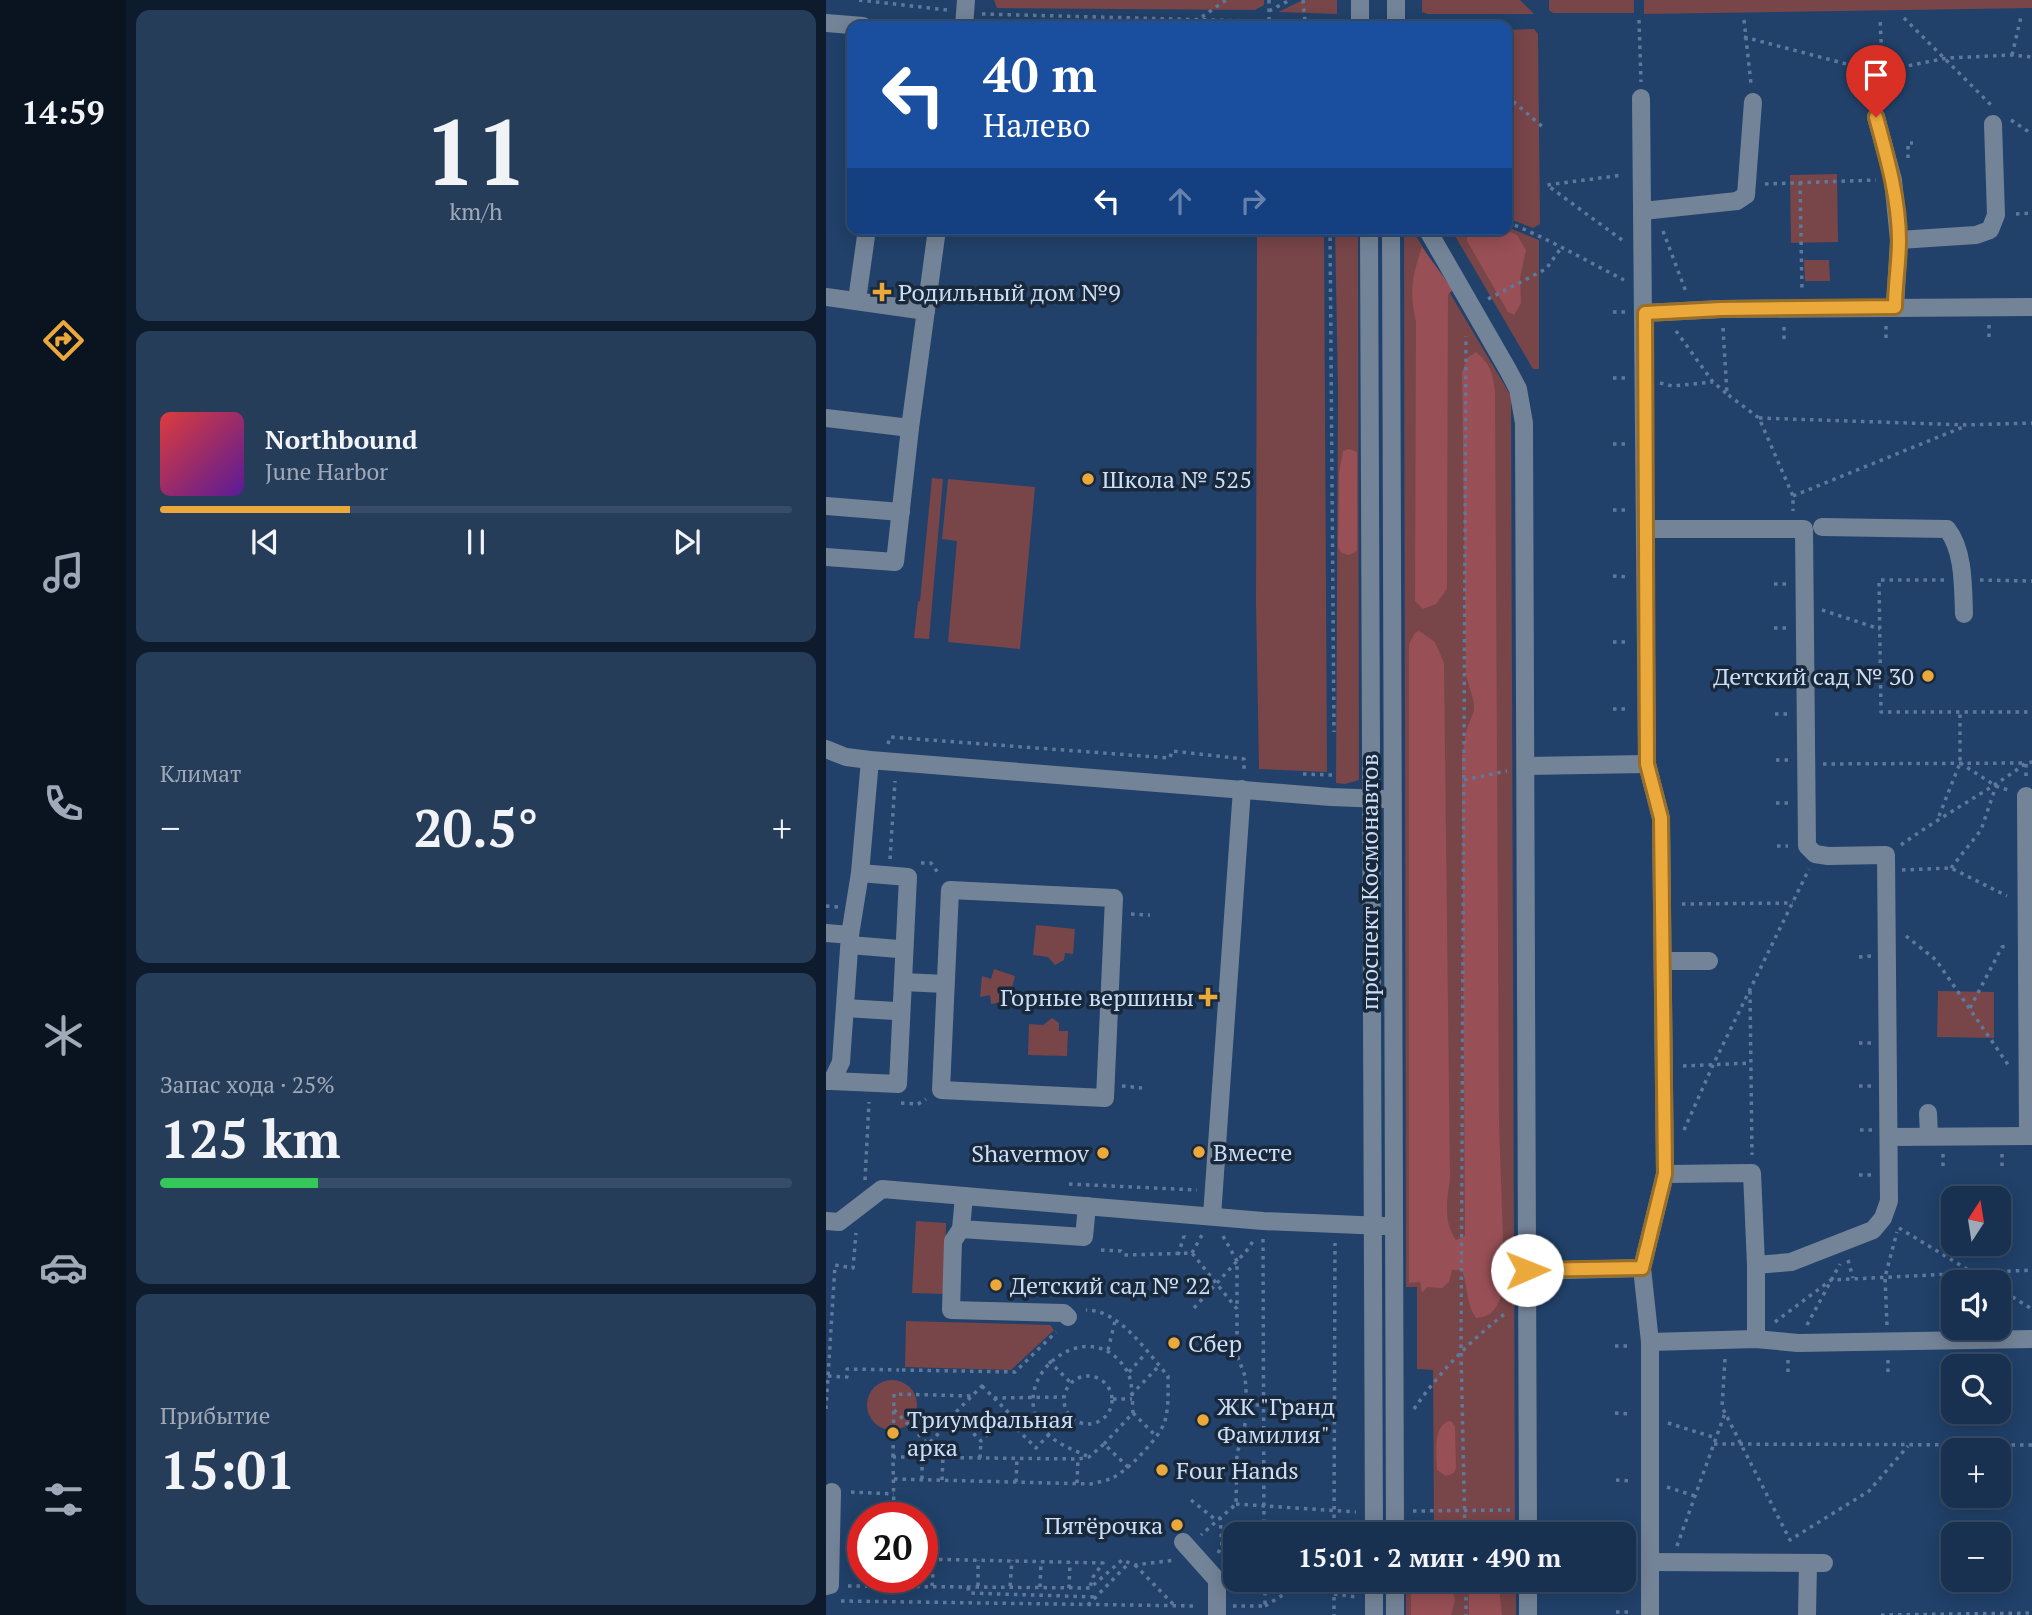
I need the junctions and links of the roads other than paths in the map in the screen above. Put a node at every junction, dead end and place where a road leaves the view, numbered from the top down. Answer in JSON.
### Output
{"nodes":[{"id":1,"x":1360,"y":0,"type":"edge"},
{"id":2,"x":1396,"y":0,"type":"edge"},
{"id":3,"x":1360,"y":21,"type":"edge"},
{"id":4,"x":1396,"y":21,"type":"edge"},
{"id":5,"x":826,"y":23,"type":"edge"},
{"id":6,"x":847,"y":25,"type":"edge"},
{"id":7,"x":1641,"y":98,"type":"road end"},
{"id":8,"x":1753,"y":102,"type":"road end"},
{"id":9,"x":1876,"y":117,"type":"road end"},
{"id":10,"x":1993,"y":124,"type":"road end"},
{"id":11,"x":1649,"y":211,"type":"junction"},
{"id":12,"x":866,"y":235,"type":"edge"},
{"id":13,"x":936,"y":235,"type":"edge"},
{"id":14,"x":1369,"y":235,"type":"edge"},
{"id":15,"x":1391,"y":235,"type":"edge"},
{"id":16,"x":1430,"y":235,"type":"edge"},
{"id":17,"x":1899,"y":240,"type":"junction"},
{"id":18,"x":826,"y":297,"type":"edge"},
{"id":19,"x":857,"y":300,"type":"junction"},
{"id":20,"x":1895,"y":307,"type":"junction"},
{"id":21,"x":2032,"y":307,"type":"edge"},
{"id":22,"x":926,"y":311,"type":"junction"},
{"id":23,"x":1653,"y":313,"type":"junction"},
{"id":24,"x":826,"y":418,"type":"edge"},
{"id":25,"x":910,"y":428,"type":"junction"},
{"id":26,"x":826,"y":506,"type":"edge"},
{"id":27,"x":901,"y":512,"type":"junction"},
{"id":28,"x":1822,"y":527,"type":"dead end"},
{"id":29,"x":1647,"y":529,"type":"junction"},
{"id":30,"x":826,"y":557,"type":"edge"},
{"id":31,"x":1964,"y":614,"type":"dead end"},
{"id":32,"x":826,"y":750,"type":"edge"},
{"id":33,"x":878,"y":760,"type":"junction"},
{"id":34,"x":1647,"y":764,"type":"junction"},
{"id":35,"x":1526,"y":766,"type":"junction"},
{"id":36,"x":1242,"y":789,"type":"junction"},
{"id":37,"x":2026,"y":796,"type":"road end"},
{"id":38,"x":1371,"y":799,"type":"junction"},
{"id":39,"x":1394,"y":799,"type":"junction"},
{"id":40,"x":860,"y":873,"type":"junction"},
{"id":41,"x":826,"y":933,"type":"edge"},
{"id":42,"x":850,"y":940,"type":"junction"},
{"id":43,"x":898,"y":948,"type":"dead end"},
{"id":44,"x":1662,"y":961,"type":"junction"},
{"id":45,"x":1709,"y":961,"type":"dead end"},
{"id":46,"x":903,"y":982,"type":"junction"},
{"id":47,"x":946,"y":984,"type":"junction"},
{"id":48,"x":845,"y":1008,"type":"junction"},
{"id":49,"x":895,"y":1011,"type":"dead end"},
{"id":50,"x":829,"y":1081,"type":"edge"},
{"id":51,"x":1928,"y":1114,"type":"dead end"},
{"id":52,"x":2030,"y":1135,"type":"edge"},
{"id":53,"x":1929,"y":1136,"type":"junction"},
{"id":54,"x":1889,"y":1137,"type":"junction"},
{"id":55,"x":1665,"y":1174,"type":"junction"},
{"id":56,"x":964,"y":1196,"type":"junction"},
{"id":57,"x":1087,"y":1206,"type":"junction"},
{"id":58,"x":1212,"y":1216,"type":"junction"},
{"id":59,"x":826,"y":1221,"type":"edge"},
{"id":60,"x":1373,"y":1226,"type":"junction"},
{"id":61,"x":1394,"y":1226,"type":"junction"},
{"id":62,"x":961,"y":1229,"type":"junction"},
{"id":63,"x":1756,"y":1265,"type":"junction"},
{"id":64,"x":1642,"y":1268,"type":"junction"},
{"id":65,"x":1527,"y":1270,"type":"junction"},
{"id":66,"x":1068,"y":1317,"type":"road end"},
{"id":67,"x":1756,"y":1339,"type":"junction"},
{"id":68,"x":2032,"y":1339,"type":"edge"},
{"id":69,"x":1650,"y":1342,"type":"junction"},
{"id":70,"x":839,"y":1492,"type":"road end"},
{"id":71,"x":1374,"y":1522,"type":"edge"},
{"id":72,"x":1395,"y":1522,"type":"edge"},
{"id":73,"x":1528,"y":1522,"type":"edge"},
{"id":74,"x":1185,"y":1545,"type":"road end"},
{"id":75,"x":1650,"y":1562,"type":"junction"},
{"id":76,"x":830,"y":1590,"type":"edge"},
{"id":77,"x":1374,"y":1592,"type":"edge"},
{"id":78,"x":1395,"y":1592,"type":"edge"},
{"id":79,"x":1528,"y":1592,"type":"edge"},
{"id":80,"x":1217,"y":1615,"type":"edge"},
{"id":81,"x":1374,"y":1615,"type":"edge"},
{"id":82,"x":1395,"y":1615,"type":"edge"},
{"id":83,"x":1528,"y":1615,"type":"edge"},
{"id":84,"x":1650,"y":1615,"type":"edge"},
{"id":85,"x":1807,"y":1615,"type":"edge"}],
"edges":[{"from":1,"to":3,"type":"street"},
{"from":2,"to":4,"type":"street"},
{"from":5,"to":6,"type":"street"},
{"from":7,"to":11,"type":"street"},
{"from":8,"to":11,"type":"street"},
{"from":9,"to":17,"type":"street"},
{"from":10,"to":17,"type":"street"},
{"from":11,"to":23,"type":"street"},
{"from":12,"to":19,"type":"street"},
{"from":13,"to":22,"type":"street"},
{"from":14,"to":38,"type":"street","name":"проспект Космонавтов"},
{"from":15,"to":39,"type":"street","name":"проспект Космонавтов"},
{"from":16,"to":35,"type":"street"},
{"from":17,"to":20,"type":"street"},
{"from":18,"to":19,"type":"street"},
{"from":19,"to":22,"type":"street"},
{"from":20,"to":21,"type":"street"},
{"from":20,"to":23,"type":"street"},
{"from":22,"to":25,"type":"street"},
{"from":23,"to":29,"type":"street"},
{"from":24,"to":25,"type":"street"},
{"from":25,"to":27,"type":"street"},
{"from":26,"to":27,"type":"street"},
{"from":27,"to":30,"type":"street"},
{"from":28,"to":31,"type":"street"},
{"from":29,"to":34,"type":"street"},
{"from":29,"to":54,"type":"street"},
{"from":32,"to":33,"type":"street"},
{"from":33,"to":36,"type":"street"},
{"from":33,"to":40,"type":"street"},
{"from":34,"to":35,"type":"street"},
{"from":34,"to":44,"type":"street"},
{"from":35,"to":65,"type":"street"},
{"from":36,"to":38,"type":"street"},
{"from":36,"to":58,"type":"street"},
{"from":37,"to":52,"type":"street"},
{"from":38,"to":39,"type":"street"},
{"from":38,"to":60,"type":"street","name":"проспект Космонавтов"},
{"from":39,"to":61,"type":"street","name":"проспект Космонавтов"},
{"from":40,"to":42,"type":"street"},
{"from":40,"to":46,"type":"street"},
{"from":41,"to":42,"type":"street"},
{"from":42,"to":43,"type":"street"},
{"from":42,"to":48,"type":"street"},
{"from":44,"to":45,"type":"street"},
{"from":44,"to":55,"type":"street"},
{"from":46,"to":47,"type":"street"},
{"from":46,"to":50,"type":"street"},
{"from":47,"to":47,"type":"street"},
{"from":48,"to":49,"type":"street"},
{"from":48,"to":50,"type":"street"},
{"from":51,"to":53,"type":"street"},
{"from":52,"to":53,"type":"street"},
{"from":53,"to":54,"type":"street"},
{"from":54,"to":63,"type":"street"},
{"from":55,"to":63,"type":"street"},
{"from":55,"to":64,"type":"street"},
{"from":56,"to":57,"type":"street"},
{"from":56,"to":59,"type":"street"},
{"from":56,"to":62,"type":"street"},
{"from":57,"to":58,"type":"street"},
{"from":57,"to":62,"type":"street"},
{"from":58,"to":60,"type":"street"},
{"from":60,"to":61,"type":"street"},
{"from":60,"to":71,"type":"street","name":"проспект Космонавтов"},
{"from":61,"to":72,"type":"street","name":"проспект Космонавтов"},
{"from":62,"to":66,"type":"street"},
{"from":63,"to":67,"type":"street"},
{"from":64,"to":65,"type":"street"},
{"from":64,"to":69,"type":"street"},
{"from":65,"to":73,"type":"street"},
{"from":67,"to":68,"type":"street"},
{"from":67,"to":69,"type":"street"},
{"from":69,"to":75,"type":"street"},
{"from":70,"to":76,"type":"street"},
{"from":74,"to":80,"type":"street"},
{"from":75,"to":84,"type":"street"},
{"from":75,"to":85,"type":"street"},
{"from":77,"to":81,"type":"street"},
{"from":78,"to":82,"type":"street"},
{"from":79,"to":83,"type":"street"}]}
